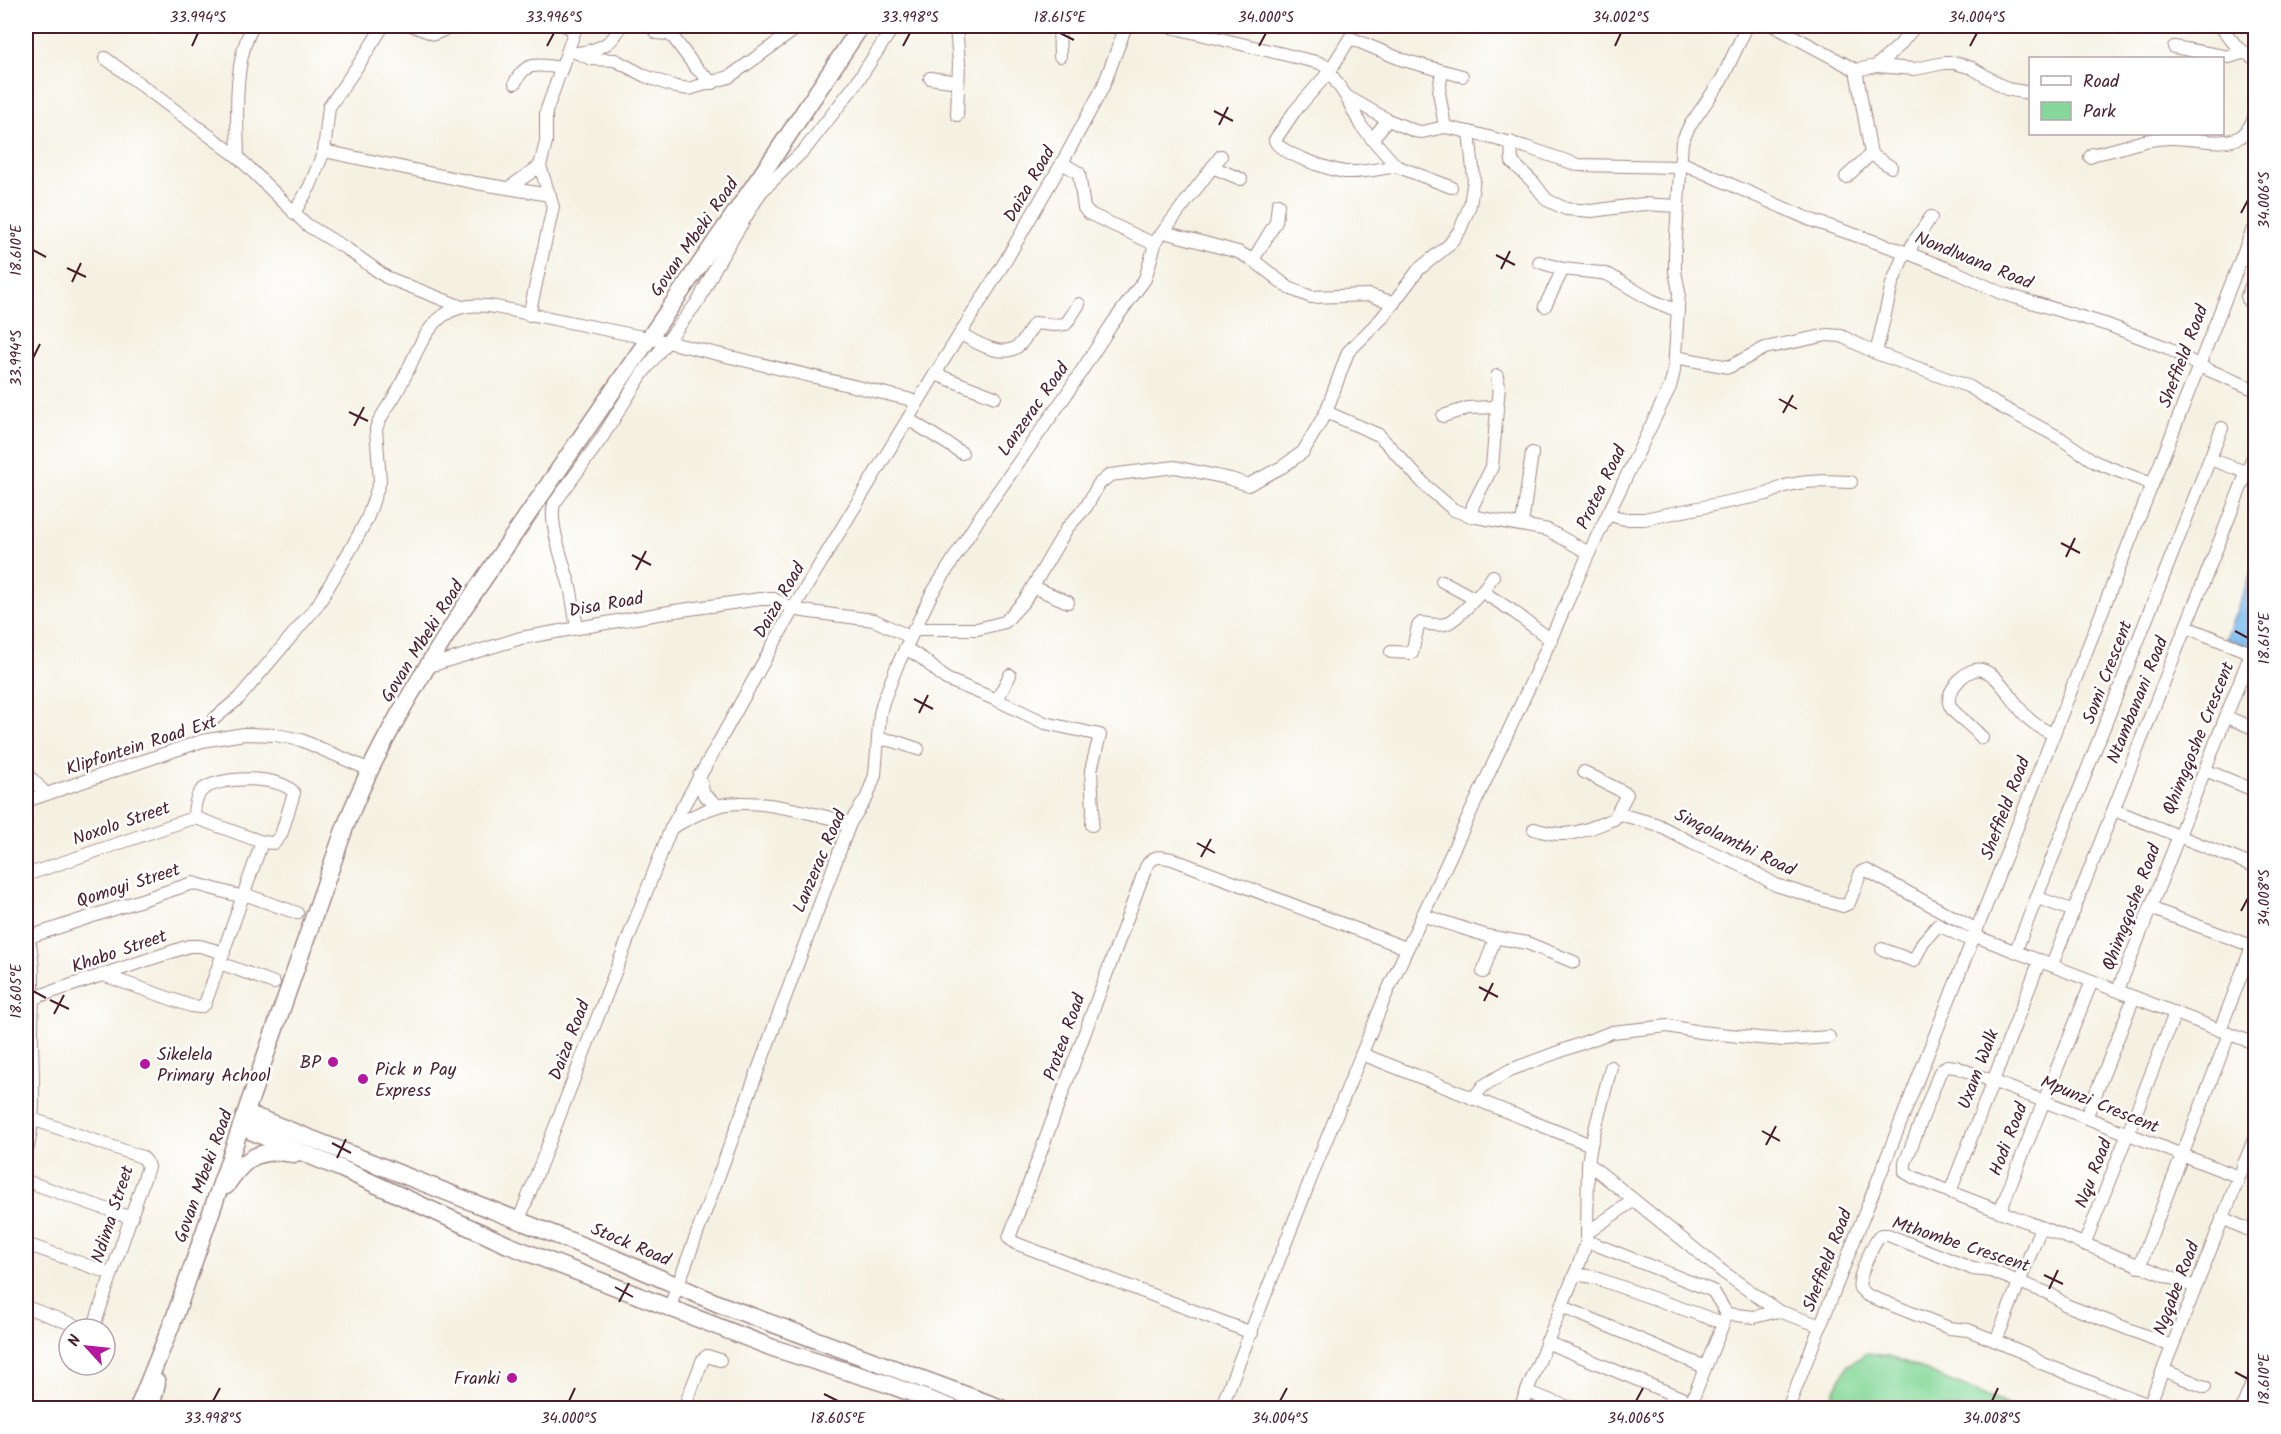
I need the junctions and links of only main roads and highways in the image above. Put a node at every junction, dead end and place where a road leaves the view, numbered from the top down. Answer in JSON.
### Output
{"nodes":[{"id":1,"x":861,"y":26,"type":"edge"},
{"id":2,"x":244,"y":1120,"type":"junction"},
{"id":3,"x":316,"y":1158,"type":"junction"},
{"id":4,"x":215,"y":1201,"type":"junction"},
{"id":5,"x":162,"y":1352,"type":"junction"},
{"id":6,"x":930,"y":1397,"type":"edge"},
{"id":7,"x":138,"y":1408,"type":"edge"},
{"id":8,"x":151,"y":1408,"type":"edge"},
{"id":9,"x":952,"y":1408,"type":"edge"},
{"id":10,"x":1001,"y":1408,"type":"edge"}],
"edges":[{"from":1,"to":2,"type":"main road","name":"Govan Mbeki Road"},
{"from":2,"to":3,"type":"main road","name":"Stock Road"},
{"from":2,"to":4,"type":"main road","name":"Govan Mbeki Road"},
{"from":2,"to":6,"type":"main road","name":"Stock Road"},
{"from":3,"to":4,"type":"main road"},
{"from":3,"to":6,"type":"main road","name":"Stock Road"},
{"from":4,"to":5,"type":"main road","name":"Govan Mbeki Road"},
{"from":5,"to":7,"type":"main road","name":"Govan Mbeki Road"},
{"from":5,"to":8,"type":"main road","name":"Govan Mbeki Road"},
{"from":6,"to":9,"type":"main road","name":"Stock Road"},
{"from":6,"to":10,"type":"main road","name":"Stock Road"}]}
